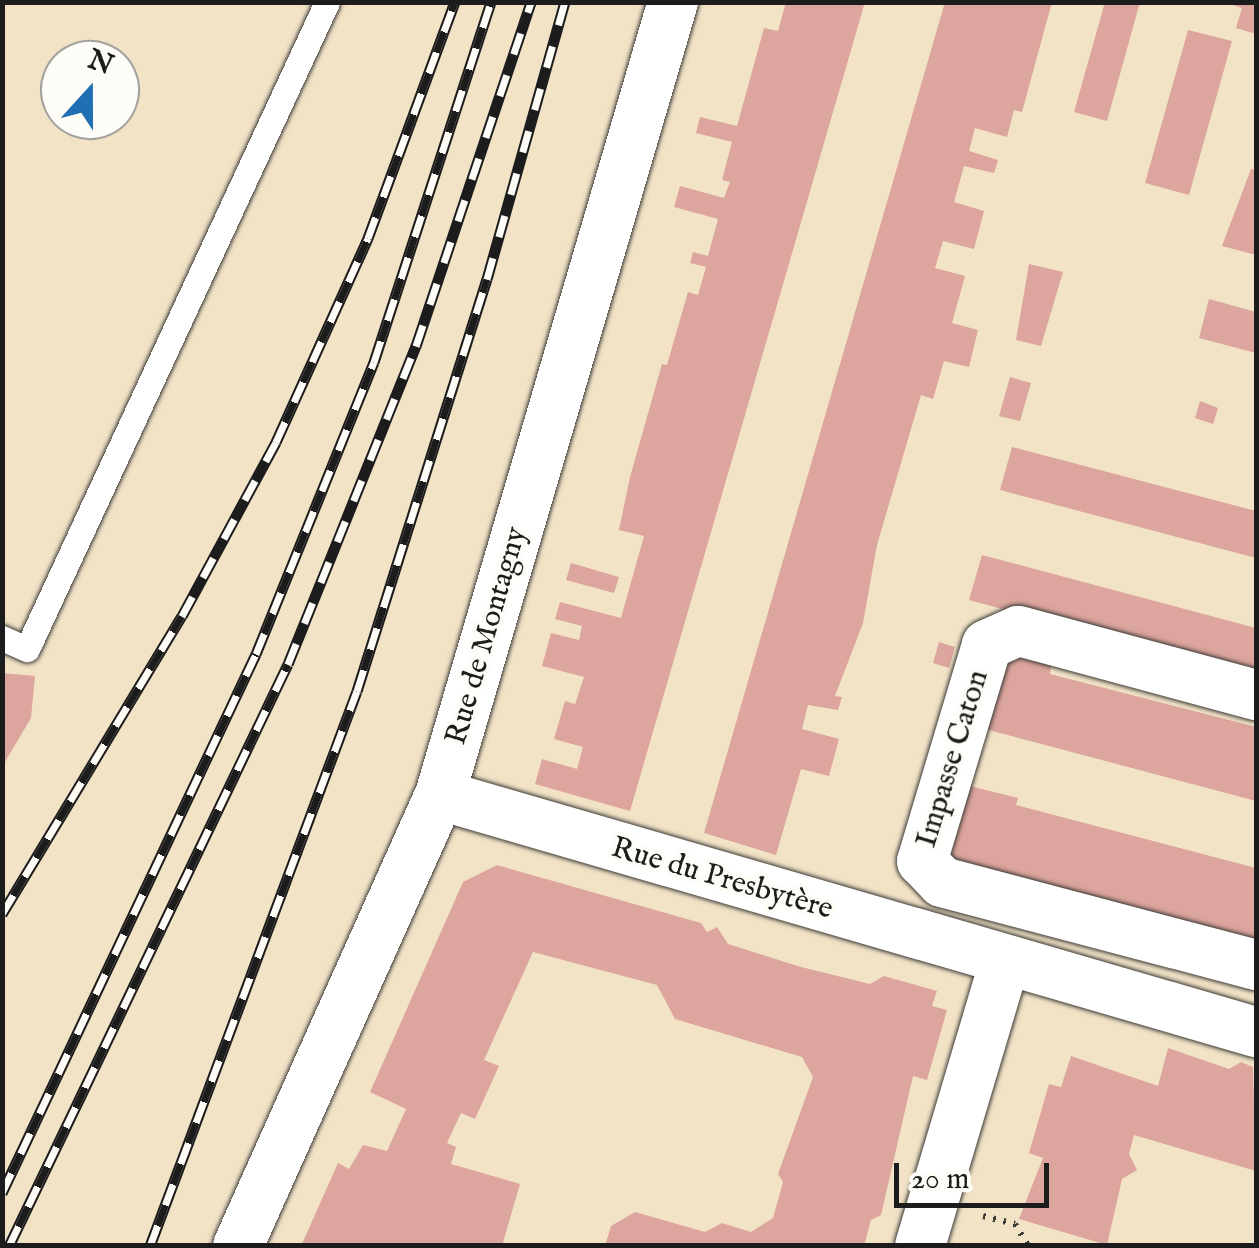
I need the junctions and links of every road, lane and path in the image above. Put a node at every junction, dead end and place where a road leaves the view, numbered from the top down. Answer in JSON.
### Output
{"nodes":[{"id":1,"x":327,"y":2,"type":"edge"},
{"id":2,"x":673,"y":2,"type":"edge"},
{"id":3,"x":2,"y":638,"type":"edge"},
{"id":4,"x":1256,"y":694,"type":"edge"},
{"id":5,"x":440,"y":795,"type":"junction"},
{"id":6,"x":1004,"y":960,"type":"junction"},
{"id":7,"x":1256,"y":965,"type":"edge"},
{"id":8,"x":1256,"y":1032,"type":"edge"},
{"id":9,"x":238,"y":1246,"type":"edge"},
{"id":10,"x":920,"y":1246,"type":"edge"}],
"edges":[{"from":1,"to":3,"type":"lane"},
{"from":2,"to":5,"type":"street","name":"Rue de Montagny"},
{"from":4,"to":7,"type":"street","name":"Impasse Caton"},
{"from":5,"to":6,"type":"street","name":"Rue du Presbytère"},
{"from":5,"to":9,"type":"street","name":"Rue de Montagny"},
{"from":6,"to":8,"type":"street","name":"Rue du Presbytère"},
{"from":6,"to":10,"type":"street"}]}
